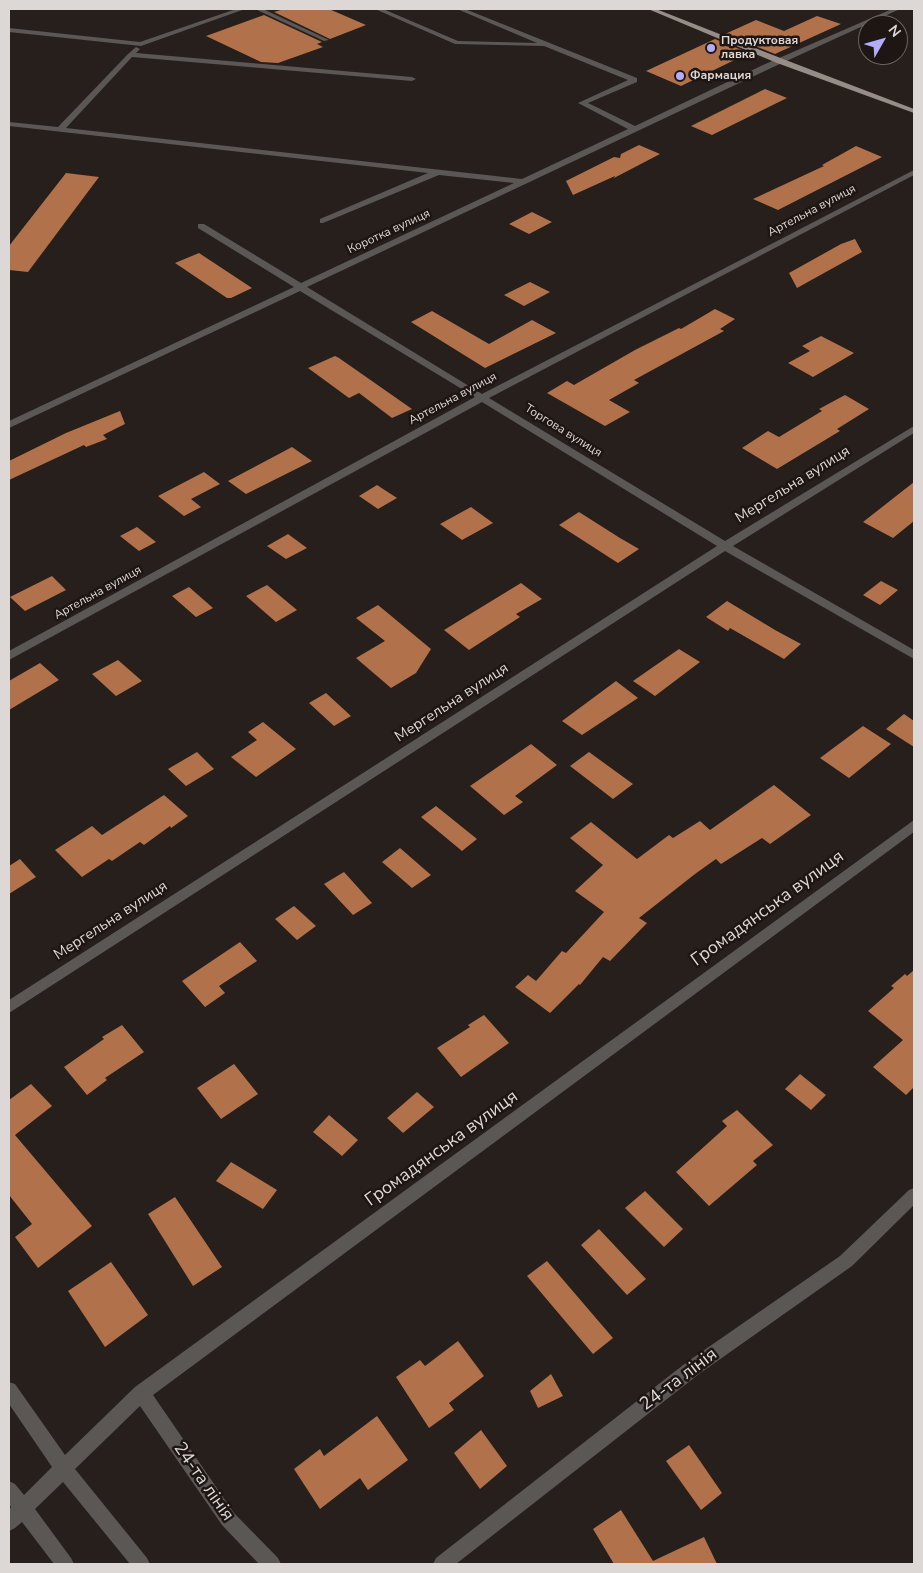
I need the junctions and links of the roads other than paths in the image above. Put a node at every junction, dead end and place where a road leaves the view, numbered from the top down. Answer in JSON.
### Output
{"nodes":[{"id":1,"x":242,"y":9,"type":"edge"},
{"id":2,"x":258,"y":9,"type":"edge"},
{"id":3,"x":378,"y":9,"type":"edge"},
{"id":4,"x":460,"y":9,"type":"edge"},
{"id":5,"x":650,"y":9,"type":"edge"},
{"id":6,"x":898,"y":9,"type":"edge"},
{"id":7,"x":9,"y":30,"type":"edge"},
{"id":8,"x":326,"y":40,"type":"dead end"},
{"id":9,"x":141,"y":44,"type":"junction"},
{"id":10,"x":550,"y":46,"type":"junction"},
{"id":11,"x":130,"y":55,"type":"junction"},
{"id":12,"x":780,"y":61,"type":"junction"},
{"id":13,"x":412,"y":79,"type":"dead end"},
{"id":14,"x":914,"y":111,"type":"edge"},
{"id":15,"x":9,"y":124,"type":"edge"},
{"id":16,"x":634,"y":129,"type":"junction"},
{"id":17,"x":60,"y":130,"type":"junction"},
{"id":18,"x":438,"y":172,"type":"junction"},
{"id":19,"x":914,"y":172,"type":"edge"},
{"id":20,"x":526,"y":182,"type":"junction"},
{"id":21,"x":323,"y":221,"type":"dead end"},
{"id":22,"x":201,"y":226,"type":"dead end"},
{"id":23,"x":301,"y":288,"type":"junction"},
{"id":24,"x":483,"y":397,"type":"junction"},
{"id":25,"x":9,"y":425,"type":"edge"},
{"id":26,"x":914,"y":429,"type":"edge"},
{"id":27,"x":725,"y":546,"type":"junction"},
{"id":28,"x":914,"y":655,"type":"edge"},
{"id":29,"x":9,"y":656,"type":"edge"},
{"id":30,"x":914,"y":825,"type":"edge"},
{"id":31,"x":9,"y":1006,"type":"edge"},
{"id":32,"x":914,"y":1195,"type":"edge"},
{"id":33,"x":9,"y":1390,"type":"edge"},
{"id":34,"x":141,"y":1393,"type":"junction"},
{"id":35,"x":63,"y":1468,"type":"junction"},
{"id":36,"x":9,"y":1490,"type":"edge"},
{"id":37,"x":22,"y":1509,"type":"junction"},
{"id":38,"x":9,"y":1522,"type":"edge"},
{"id":39,"x":65,"y":1564,"type":"edge"},
{"id":40,"x":141,"y":1564,"type":"edge"},
{"id":41,"x":272,"y":1564,"type":"edge"},
{"id":42,"x":442,"y":1564,"type":"edge"}],
"edges":[{"from":1,"to":9,"type":"street"},
{"from":2,"to":8,"type":"street"},
{"from":3,"to":10,"type":"street"},
{"from":4,"to":10,"type":"street"},
{"from":5,"to":12,"type":"main road"},
{"from":6,"to":12,"type":"street","name":"Коротка вулиця"},
{"from":7,"to":9,"type":"street"},
{"from":9,"to":11,"type":"street"},
{"from":10,"to":16,"type":"street"},
{"from":11,"to":13,"type":"street"},
{"from":11,"to":17,"type":"street"},
{"from":12,"to":14,"type":"main road"},
{"from":12,"to":16,"type":"street","name":"Коротка вулиця"},
{"from":15,"to":17,"type":"street"},
{"from":16,"to":20,"type":"street","name":"Коротка вулиця"},
{"from":17,"to":18,"type":"street"},
{"from":18,"to":20,"type":"street"},
{"from":18,"to":21,"type":"street"},
{"from":19,"to":24,"type":"street","name":"Артельна вулиця"},
{"from":20,"to":23,"type":"street","name":"Коротка вулиця"},
{"from":22,"to":23,"type":"street","name":"Торгова вулиця"},
{"from":23,"to":24,"type":"street","name":"Торгова вулиця"},
{"from":23,"to":25,"type":"street","name":"Коротка вулиця"},
{"from":24,"to":27,"type":"street","name":"Торгова вулиця"},
{"from":24,"to":29,"type":"street","name":"Артельна вулиця"},
{"from":26,"to":27,"type":"street","name":"Мергельна вулиця"},
{"from":27,"to":28,"type":"street","name":"Торгова вулиця"},
{"from":27,"to":31,"type":"street","name":"Мергельна вулиця"},
{"from":30,"to":34,"type":"street","name":"Громадянська вулиця"},
{"from":32,"to":42,"type":"street","name":"24-та лінія"},
{"from":33,"to":35,"type":"street"},
{"from":34,"to":35,"type":"street","name":"Громадянська вулиця"},
{"from":34,"to":41,"type":"street","name":"24-та лінія"},
{"from":35,"to":37,"type":"street","name":"Громадянська вулиця"},
{"from":35,"to":40,"type":"street"},
{"from":36,"to":37,"type":"street"},
{"from":37,"to":38,"type":"street","name":"Громадянська вулиця"},
{"from":37,"to":39,"type":"street"}]}
